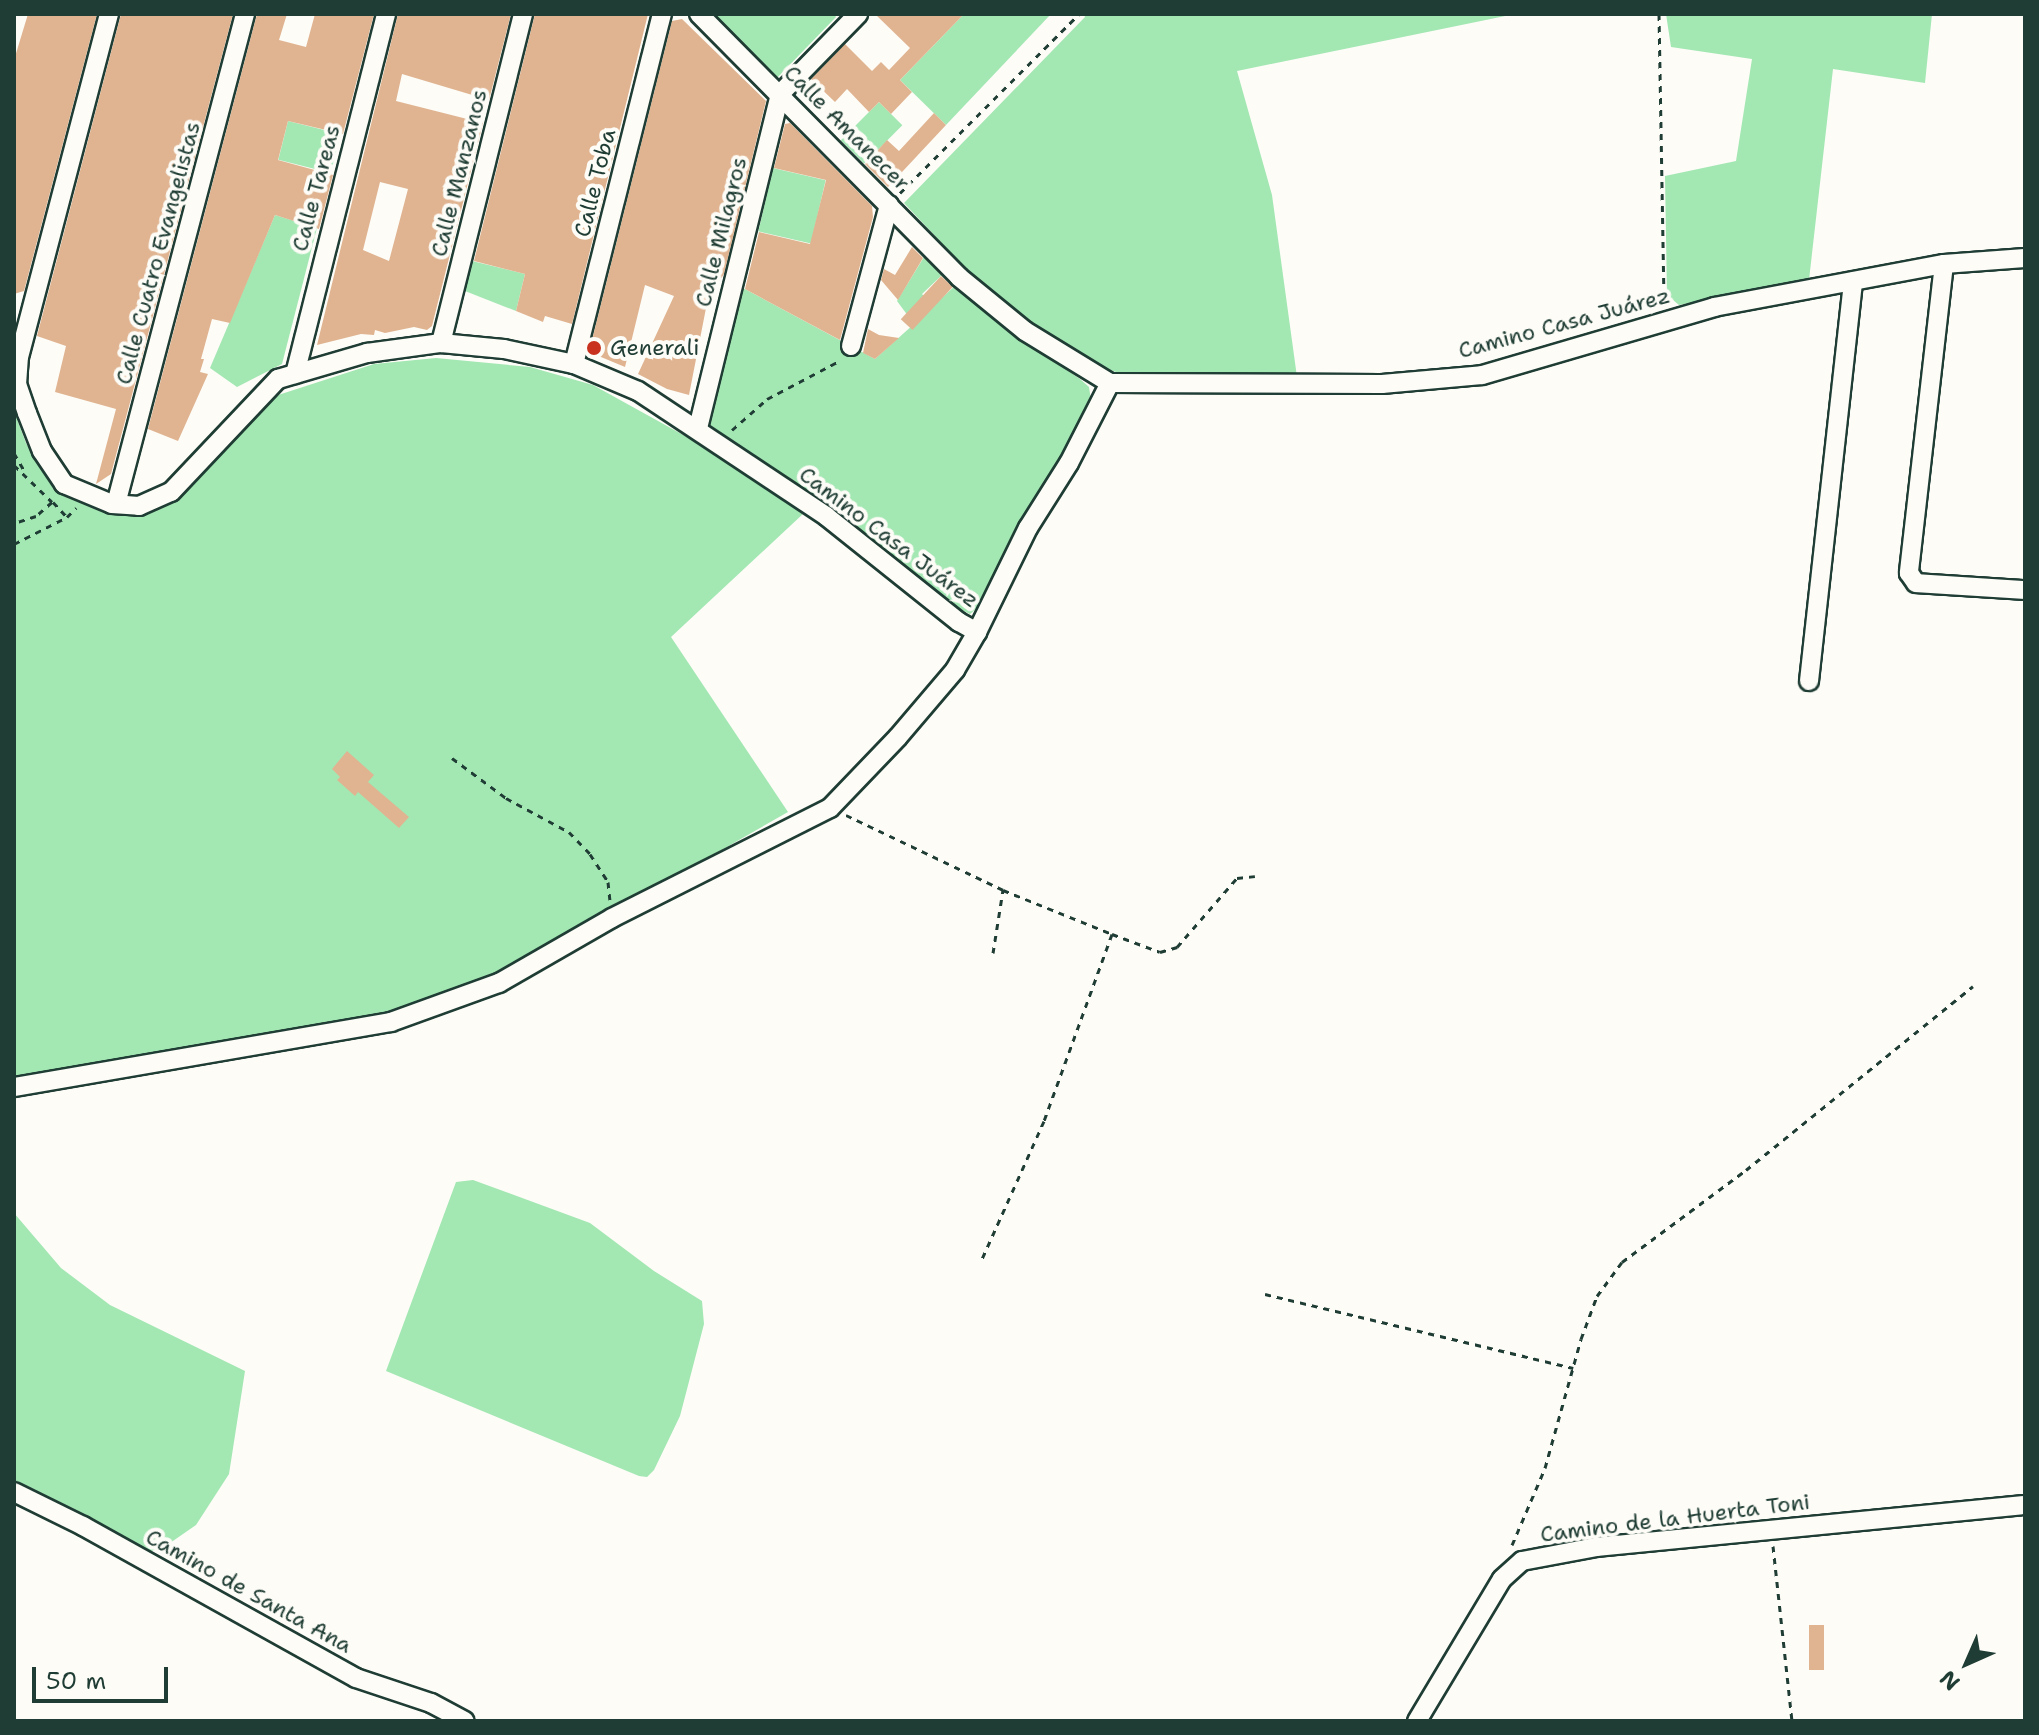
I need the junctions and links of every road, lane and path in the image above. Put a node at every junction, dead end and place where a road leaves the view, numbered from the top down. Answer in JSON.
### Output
{"nodes":[{"id":1,"x":109,"y":14,"type":"edge"},
{"id":2,"x":245,"y":14,"type":"edge"},
{"id":3,"x":386,"y":14,"type":"edge"},
{"id":4,"x":523,"y":14,"type":"edge"},
{"id":5,"x":662,"y":14,"type":"edge"},
{"id":6,"x":699,"y":14,"type":"edge"},
{"id":7,"x":858,"y":14,"type":"edge"},
{"id":8,"x":1079,"y":14,"type":"edge"},
{"id":9,"x":1659,"y":14,"type":"edge"},
{"id":10,"x":780,"y":94,"type":"junction"},
{"id":11,"x":889,"y":205,"type":"junction"},
{"id":12,"x":2025,"y":258,"type":"edge"},
{"id":13,"x":1944,"y":264,"type":"junction"},
{"id":14,"x":1853,"y":281,"type":"junction"},
{"id":15,"x":19,"y":321,"type":"edge"},
{"id":16,"x":1665,"y":321,"type":"junction"},
{"id":17,"x":441,"y":343,"type":"junction"},
{"id":18,"x":851,"y":346,"type":"joint"},
{"id":19,"x":574,"y":364,"type":"junction"},
{"id":20,"x":286,"y":377,"type":"junction"},
{"id":21,"x":1110,"y":383,"type":"junction"},
{"id":22,"x":698,"y":428,"type":"junction"},
{"id":23,"x":729,"y":432,"type":"dead end"},
{"id":24,"x":14,"y":453,"type":"edge"},
{"id":25,"x":14,"y":465,"type":"edge"},
{"id":26,"x":24,"y":472,"type":"junction"},
{"id":27,"x":88,"y":497,"type":"junction"},
{"id":28,"x":116,"y":504,"type":"junction"},
{"id":29,"x":14,"y":523,"type":"edge"},
{"id":30,"x":14,"y":544,"type":"edge"},
{"id":31,"x":2025,"y":590,"type":"edge"},
{"id":32,"x":977,"y":632,"type":"junction"},
{"id":33,"x":1809,"y":681,"type":"dead end"},
{"id":34,"x":452,"y":758,"type":"dead end"},
{"id":35,"x":830,"y":808,"type":"junction"},
{"id":36,"x":1255,"y":876,"type":"dead end"},
{"id":37,"x":1003,"y":890,"type":"junction"},
{"id":38,"x":612,"y":918,"type":"junction"},
{"id":39,"x":1112,"y":934,"type":"junction"},
{"id":40,"x":993,"y":953,"type":"dead end"},
{"id":41,"x":1973,"y":986,"type":"dead end"},
{"id":42,"x":14,"y":1087,"type":"edge"},
{"id":43,"x":981,"y":1261,"type":"dead end"},
{"id":44,"x":1265,"y":1294,"type":"dead end"},
{"id":45,"x":1573,"y":1368,"type":"junction"},
{"id":46,"x":14,"y":1492,"type":"edge"},
{"id":47,"x":2025,"y":1505,"type":"edge"},
{"id":48,"x":1771,"y":1530,"type":"junction"},
{"id":49,"x":1502,"y":1579,"type":"junction"},
{"id":50,"x":465,"y":1721,"type":"edge"},
{"id":51,"x":1417,"y":1721,"type":"edge"},
{"id":52,"x":1792,"y":1721,"type":"edge"}],
"edges":[{"from":1,"to":15,"type":"street"},
{"from":2,"to":28,"type":"street","name":"Calle Cuatro Evangelistas"},
{"from":3,"to":20,"type":"street","name":"Calle Tareas"},
{"from":4,"to":17,"type":"street","name":"Calle Manzanos"},
{"from":5,"to":19,"type":"street","name":"Calle Toba"},
{"from":6,"to":10,"type":"street","name":"Calle Amanecer"},
{"from":7,"to":10,"type":"street"},
{"from":8,"to":11,"type":"path"},
{"from":9,"to":16,"type":"path"},
{"from":10,"to":11,"type":"street","name":"Calle Amanecer"},
{"from":10,"to":22,"type":"street","name":"Calle Milagros"},
{"from":11,"to":18,"type":"street"},
{"from":11,"to":21,"type":"street","name":"Calle Amanecer"},
{"from":12,"to":13,"type":"street","name":"Camino Casa Juárez"},
{"from":13,"to":14,"type":"street","name":"Camino Casa Juárez"},
{"from":13,"to":31,"type":"street"},
{"from":14,"to":16,"type":"street","name":"Camino Casa Juárez"},
{"from":14,"to":33,"type":"street"},
{"from":15,"to":27,"type":"street"},
{"from":16,"to":21,"type":"street","name":"Camino Casa Juárez"},
{"from":17,"to":19,"type":"street","name":"Camino Casa Juárez"},
{"from":17,"to":20,"type":"street","name":"Camino Casa Juárez"},
{"from":18,"to":23,"type":"path"},
{"from":19,"to":22,"type":"street","name":"Camino Casa Juárez"},
{"from":20,"to":28,"type":"street"},
{"from":21,"to":32,"type":"street","name":"Camino Casa Juárez"},
{"from":22,"to":32,"type":"street","name":"Camino Casa Juárez"},
{"from":24,"to":26,"type":"path"},
{"from":25,"to":26,"type":"path"},
{"from":26,"to":29,"type":"path"},
{"from":27,"to":28,"type":"street"},
{"from":27,"to":30,"type":"path"},
{"from":32,"to":35,"type":"street"},
{"from":34,"to":38,"type":"path"},
{"from":35,"to":37,"type":"path"},
{"from":35,"to":38,"type":"street"},
{"from":36,"to":39,"type":"path"},
{"from":37,"to":39,"type":"path"},
{"from":37,"to":40,"type":"path"},
{"from":38,"to":42,"type":"street"},
{"from":39,"to":43,"type":"path"},
{"from":41,"to":45,"type":"path"},
{"from":44,"to":45,"type":"path"},
{"from":45,"to":49,"type":"path"},
{"from":46,"to":50,"type":"street","name":"Camino de Santa Ana"},
{"from":47,"to":48,"type":"street","name":"Camino de la Huerta Toni"},
{"from":48,"to":49,"type":"street","name":"Camino de la Huerta Toni"},
{"from":48,"to":52,"type":"path"},
{"from":49,"to":51,"type":"street","name":"Camino de la Huerta Toni"}]}
